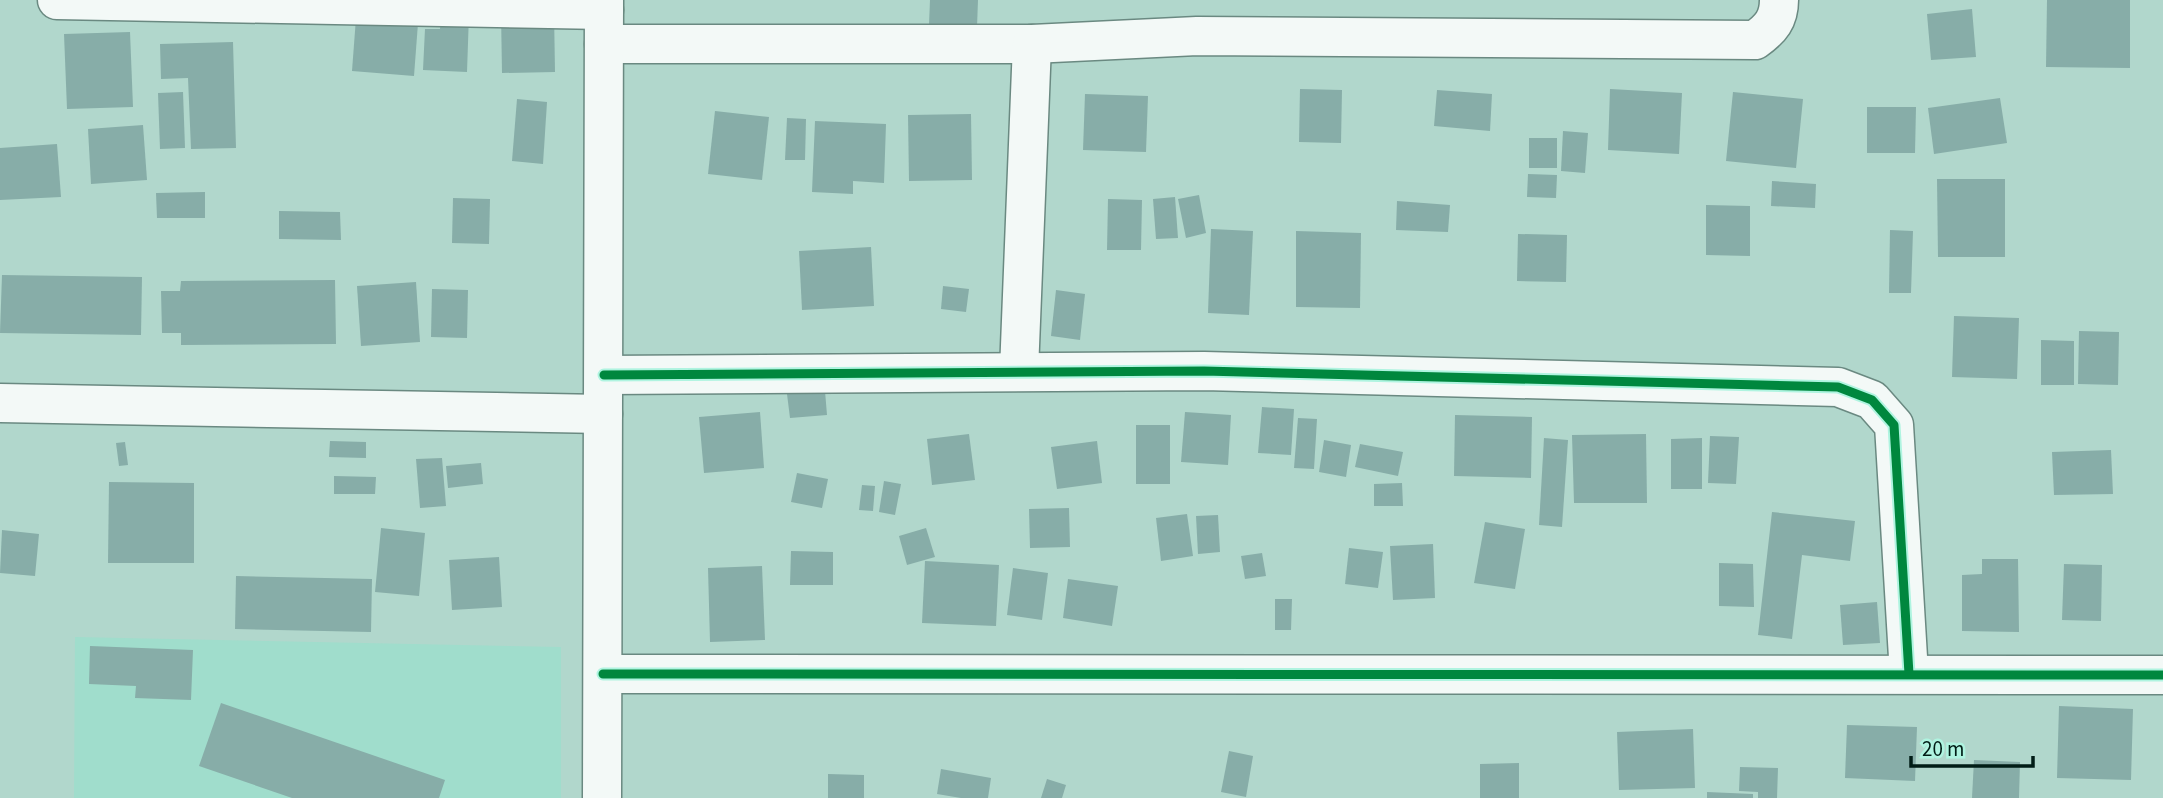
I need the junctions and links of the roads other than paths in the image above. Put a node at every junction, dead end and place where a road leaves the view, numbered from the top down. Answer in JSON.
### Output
{"nodes":[{"id":1,"x":57,"y":0,"type":"edge"},
{"id":2,"x":1779,"y":0,"type":"edge"},
{"id":3,"x":604,"y":18,"type":"edge"},
{"id":4,"x":1031,"y":44,"type":"junction"},
{"id":5,"x":1019,"y":370,"type":"junction"},
{"id":6,"x":604,"y":374,"type":"junction"},
{"id":7,"x":0,"y":404,"type":"edge"},
{"id":8,"x":603,"y":414,"type":"junction"},
{"id":9,"x":603,"y":674,"type":"junction"},
{"id":10,"x":1909,"y":674,"type":"junction"},
{"id":11,"x":2163,"y":674,"type":"edge"},
{"id":12,"x":602,"y":798,"type":"edge"}],
"edges":[{"from":1,"to":3,"type":"street"},
{"from":2,"to":4,"type":"street"},
{"from":3,"to":4,"type":"street"},
{"from":3,"to":6,"type":"street"},
{"from":4,"to":5,"type":"street"},
{"from":5,"to":6,"type":"street"},
{"from":5,"to":10,"type":"street"},
{"from":6,"to":8,"type":"street"},
{"from":7,"to":8,"type":"street"},
{"from":8,"to":9,"type":"street"},
{"from":9,"to":10,"type":"street"},
{"from":9,"to":12,"type":"street"},
{"from":10,"to":11,"type":"street"}]}
